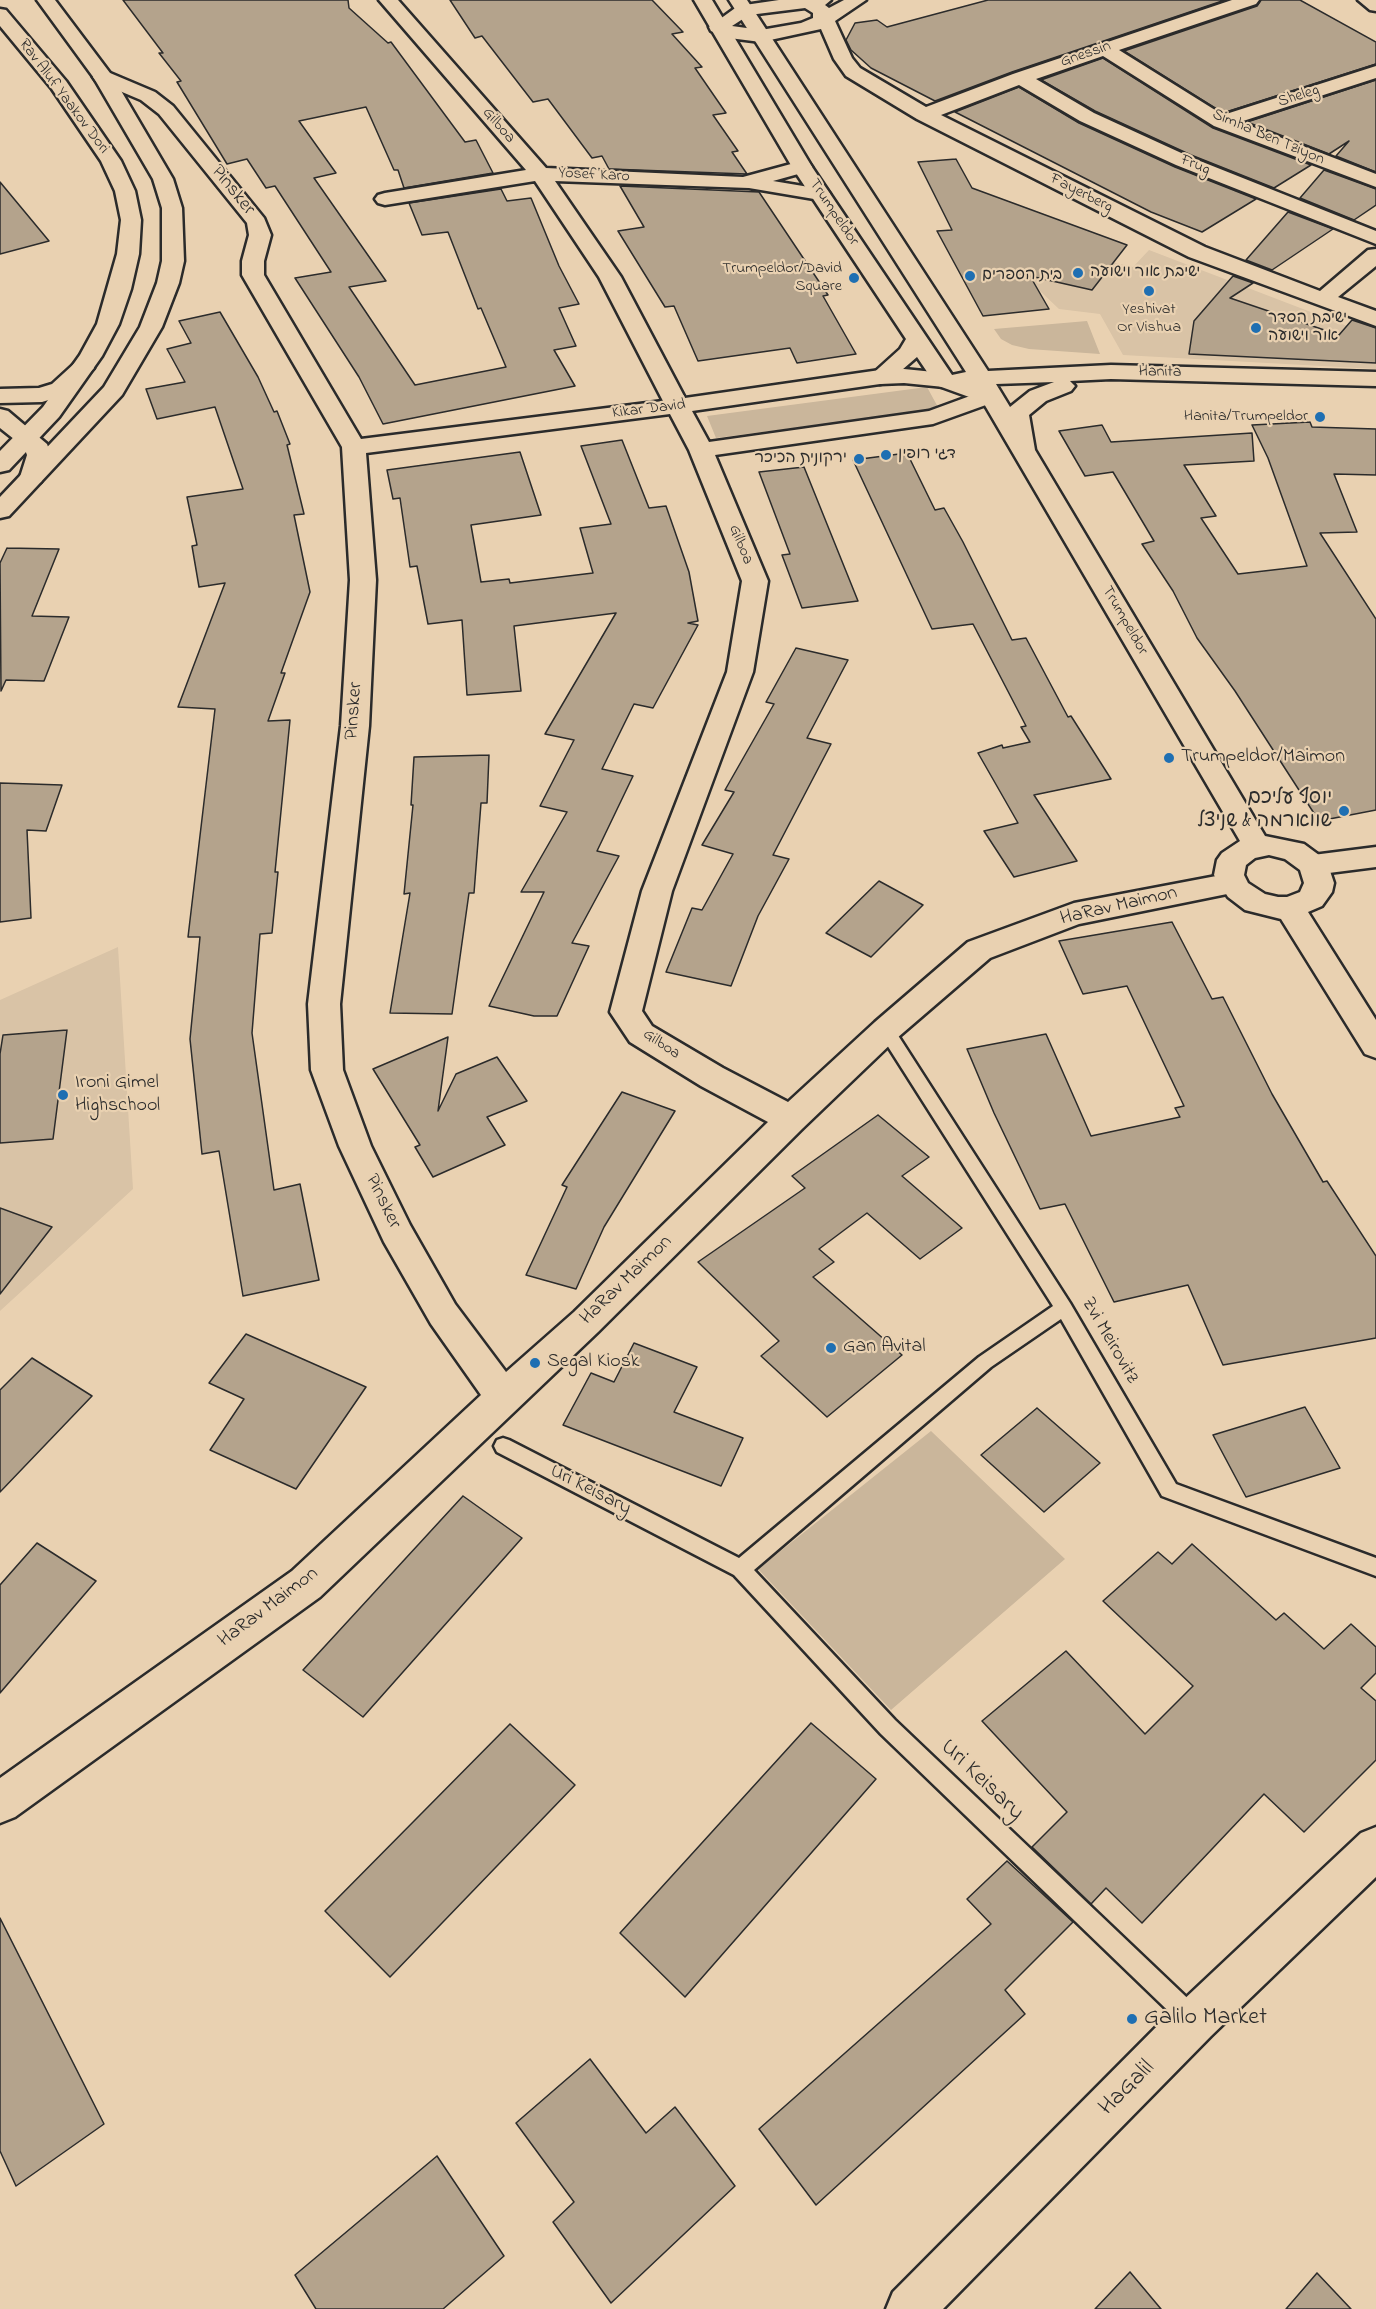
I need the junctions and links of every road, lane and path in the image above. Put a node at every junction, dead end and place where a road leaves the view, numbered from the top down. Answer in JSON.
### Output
{"nodes":[{"id":1,"x":46,"y":0,"type":"edge"},
{"id":2,"x":388,"y":0,"type":"edge"},
{"id":3,"x":703,"y":0,"type":"edge"},
{"id":4,"x":857,"y":0,"type":"edge"},
{"id":5,"x":1250,"y":0,"type":"edge"},
{"id":6,"x":1367,"y":0,"type":"edge"},
{"id":7,"x":741,"y":5,"type":"edge"},
{"id":8,"x":1376,"y":6,"type":"edge"},
{"id":9,"x":818,"y":7,"type":"edge"},
{"id":10,"x":0,"y":14,"type":"edge"},
{"id":11,"x":718,"y":27,"type":"junction"},
{"id":12,"x":761,"y":36,"type":"junction"},
{"id":13,"x":1104,"y":49,"type":"junction"},
{"id":14,"x":1376,"y":72,"type":"edge"},
{"id":15,"x":103,"y":77,"type":"junction"},
{"id":16,"x":1020,"y":78,"type":"junction"},
{"id":17,"x":924,"y":115,"type":"junction"},
{"id":18,"x":1221,"y":122,"type":"junction"},
{"id":19,"x":802,"y":167,"type":"junction"},
{"id":20,"x":540,"y":174,"type":"junction"},
{"id":21,"x":1376,"y":181,"type":"edge"},
{"id":22,"x":744,"y":183,"type":"junction"},
{"id":23,"x":820,"y":194,"type":"junction"},
{"id":24,"x":385,"y":199,"type":"dead end"},
{"id":25,"x":1376,"y":238,"type":"edge"},
{"id":26,"x":1376,"y":255,"type":"edge"},
{"id":27,"x":1322,"y":300,"type":"junction"},
{"id":28,"x":1376,"y":320,"type":"edge"},
{"id":29,"x":953,"y":338,"type":"junction"},
{"id":30,"x":917,"y":339,"type":"junction"},
{"id":31,"x":83,"y":368,"type":"junction"},
{"id":32,"x":1038,"y":374,"type":"junction"},
{"id":33,"x":880,"y":377,"type":"junction"},
{"id":34,"x":1376,"y":379,"type":"edge"},
{"id":35,"x":944,"y":380,"type":"junction"},
{"id":36,"x":1063,"y":386,"type":"junction"},
{"id":37,"x":985,"y":387,"type":"junction"},
{"id":38,"x":1376,"y":393,"type":"edge"},
{"id":39,"x":0,"y":396,"type":"edge"},
{"id":40,"x":678,"y":406,"type":"junction"},
{"id":41,"x":0,"y":416,"type":"edge"},
{"id":42,"x":27,"y":437,"type":"junction"},
{"id":43,"x":354,"y":447,"type":"junction"},
{"id":44,"x":701,"y":450,"type":"junction"},
{"id":45,"x":1026,"y":453,"type":"junction"},
{"id":46,"x":0,"y":465,"type":"edge"},
{"id":47,"x":32,"y":477,"type":"junction"},
{"id":48,"x":0,"y":511,"type":"edge"},
{"id":49,"x":1257,"y":846,"type":"junction"},
{"id":50,"x":1376,"y":857,"type":"edge"},
{"id":51,"x":1313,"y":865,"type":"junction"},
{"id":52,"x":1232,"y":883,"type":"junction"},
{"id":53,"x":1290,"y":908,"type":"junction"},
{"id":54,"x":886,"y":1030,"type":"junction"},
{"id":55,"x":1376,"y":1046,"type":"edge"},
{"id":56,"x":791,"y":1119,"type":"junction"},
{"id":57,"x":1064,"y":1308,"type":"junction"},
{"id":58,"x":502,"y":1397,"type":"junction"},
{"id":59,"x":487,"y":1436,"type":"junction"},
{"id":60,"x":1376,"y":1567,"type":"edge"},
{"id":61,"x":741,"y":1569,"type":"junction"},
{"id":62,"x":0,"y":1803,"type":"edge"},
{"id":63,"x":1376,"y":1848,"type":"edge"},
{"id":64,"x":1195,"y":2020,"type":"junction"},
{"id":65,"x":910,"y":2309,"type":"edge"}],
"edges":[{"from":1,"to":15,"type":"street","name":"Rav Aluf Yaakov Dori"},
{"from":2,"to":20,"type":"street","name":"Gilboa"},
{"from":3,"to":11,"type":"street","name":"Trumpeldor"},
{"from":4,"to":9,"type":"street"},
{"from":5,"to":13,"type":"street","name":"Gnessin"},
{"from":6,"to":8,"type":"street"},
{"from":7,"to":9,"type":"street"},
{"from":7,"to":11,"type":"street"},
{"from":7,"to":12,"type":"street","name":"Trumpeldor"},
{"from":9,"to":12,"type":"street"},
{"from":9,"to":17,"type":"street","name":"Fayerberg"},
{"from":10,"to":31,"type":"street","name":"Rav Aluf Yaakov Dori"},
{"from":11,"to":12,"type":"street"},
{"from":11,"to":19,"type":"street","name":"Trumpeldor"},
{"from":12,"to":29,"type":"street","name":"Trumpeldor"},
{"from":13,"to":16,"type":"street","name":"Gnessin"},
{"from":13,"to":18,"type":"street","name":"Simha Ben Tziyon"},
{"from":14,"to":18,"type":"street","name":"Sheleg"},
{"from":15,"to":43,"type":"street","name":"Pinsker"},
{"from":15,"to":47,"type":"street","name":"Rav Aluf Yaakov Dori"},
{"from":16,"to":17,"type":"street","name":"Gnessin"},
{"from":16,"to":25,"type":"street","name":"Frug"},
{"from":17,"to":27,"type":"street","name":"Fayerberg"},
{"from":18,"to":21,"type":"street","name":"Simha Ben Tziyon"},
{"from":19,"to":22,"type":"street","name":"Yosef Karo"},
{"from":19,"to":23,"type":"street","name":"Trumpeldor"},
{"from":20,"to":22,"type":"street","name":"Yosef Karo"},
{"from":20,"to":24,"type":"street","name":"Yosef Karo"},
{"from":20,"to":40,"type":"street","name":"Gilboa"},
{"from":22,"to":23,"type":"street"},
{"from":23,"to":30,"type":"street","name":"Trumpeldor"},
{"from":26,"to":27,"type":"street"},
{"from":27,"to":28,"type":"street","name":"Fayerberg"},
{"from":29,"to":32,"type":"street"},
{"from":29,"to":37,"type":"street","name":"Trumpeldor"},
{"from":30,"to":33,"type":"street"},
{"from":30,"to":35,"type":"street","name":"Trumpeldor"},
{"from":31,"to":39,"type":"street"},
{"from":31,"to":42,"type":"street","name":"Rav Aluf Yaakov Dori"},
{"from":32,"to":34,"type":"street","name":"Hanita"},
{"from":32,"to":37,"type":"street","name":"Hanita"},
{"from":33,"to":35,"type":"street","name":"Kikar David"},
{"from":33,"to":40,"type":"street","name":"Kikar David"},
{"from":35,"to":37,"type":"street"},
{"from":36,"to":37,"type":"street","name":"Hanita"},
{"from":36,"to":38,"type":"street","name":"Hanita"},
{"from":36,"to":45,"type":"street"},
{"from":37,"to":44,"type":"street"},
{"from":37,"to":45,"type":"street","name":"Trumpeldor"},
{"from":40,"to":43,"type":"street","name":"Kikar David"},
{"from":40,"to":44,"type":"street","name":"Gilboa"},
{"from":41,"to":42,"type":"street"},
{"from":42,"to":46,"type":"street","name":"Rav Aluf Yaakov Dori"},
{"from":42,"to":47,"type":"street"},
{"from":43,"to":58,"type":"street","name":"Pinsker"},
{"from":44,"to":56,"type":"street","name":"Gilboa"},
{"from":45,"to":49,"type":"street","name":"Trumpeldor"},
{"from":47,"to":48,"type":"street","name":"Rav Aluf Yaakov Dori"},
{"from":49,"to":51,"type":"street"},
{"from":49,"to":52,"type":"street"},
{"from":50,"to":51,"type":"street"},
{"from":51,"to":53,"type":"street"},
{"from":52,"to":53,"type":"street"},
{"from":52,"to":54,"type":"street","name":"HaRav Maimon"},
{"from":53,"to":55,"type":"street"},
{"from":54,"to":56,"type":"street","name":"HaRav Maimon"},
{"from":54,"to":57,"type":"lane","name":"Zvi Meirovitz"},
{"from":56,"to":58,"type":"street","name":"HaRav Maimon"},
{"from":57,"to":60,"type":"lane","name":"Zvi Meirovitz"},
{"from":57,"to":61,"type":"lane"},
{"from":58,"to":59,"type":"street","name":"HaRav Maimon"},
{"from":59,"to":61,"type":"lane","name":"Uri Keisary"},
{"from":59,"to":62,"type":"street","name":"HaRav Maimon"},
{"from":61,"to":64,"type":"lane","name":"Uri Keisary"},
{"from":63,"to":64,"type":"street","name":"HaGalil"},
{"from":64,"to":65,"type":"street","name":"HaGalil"}]}
